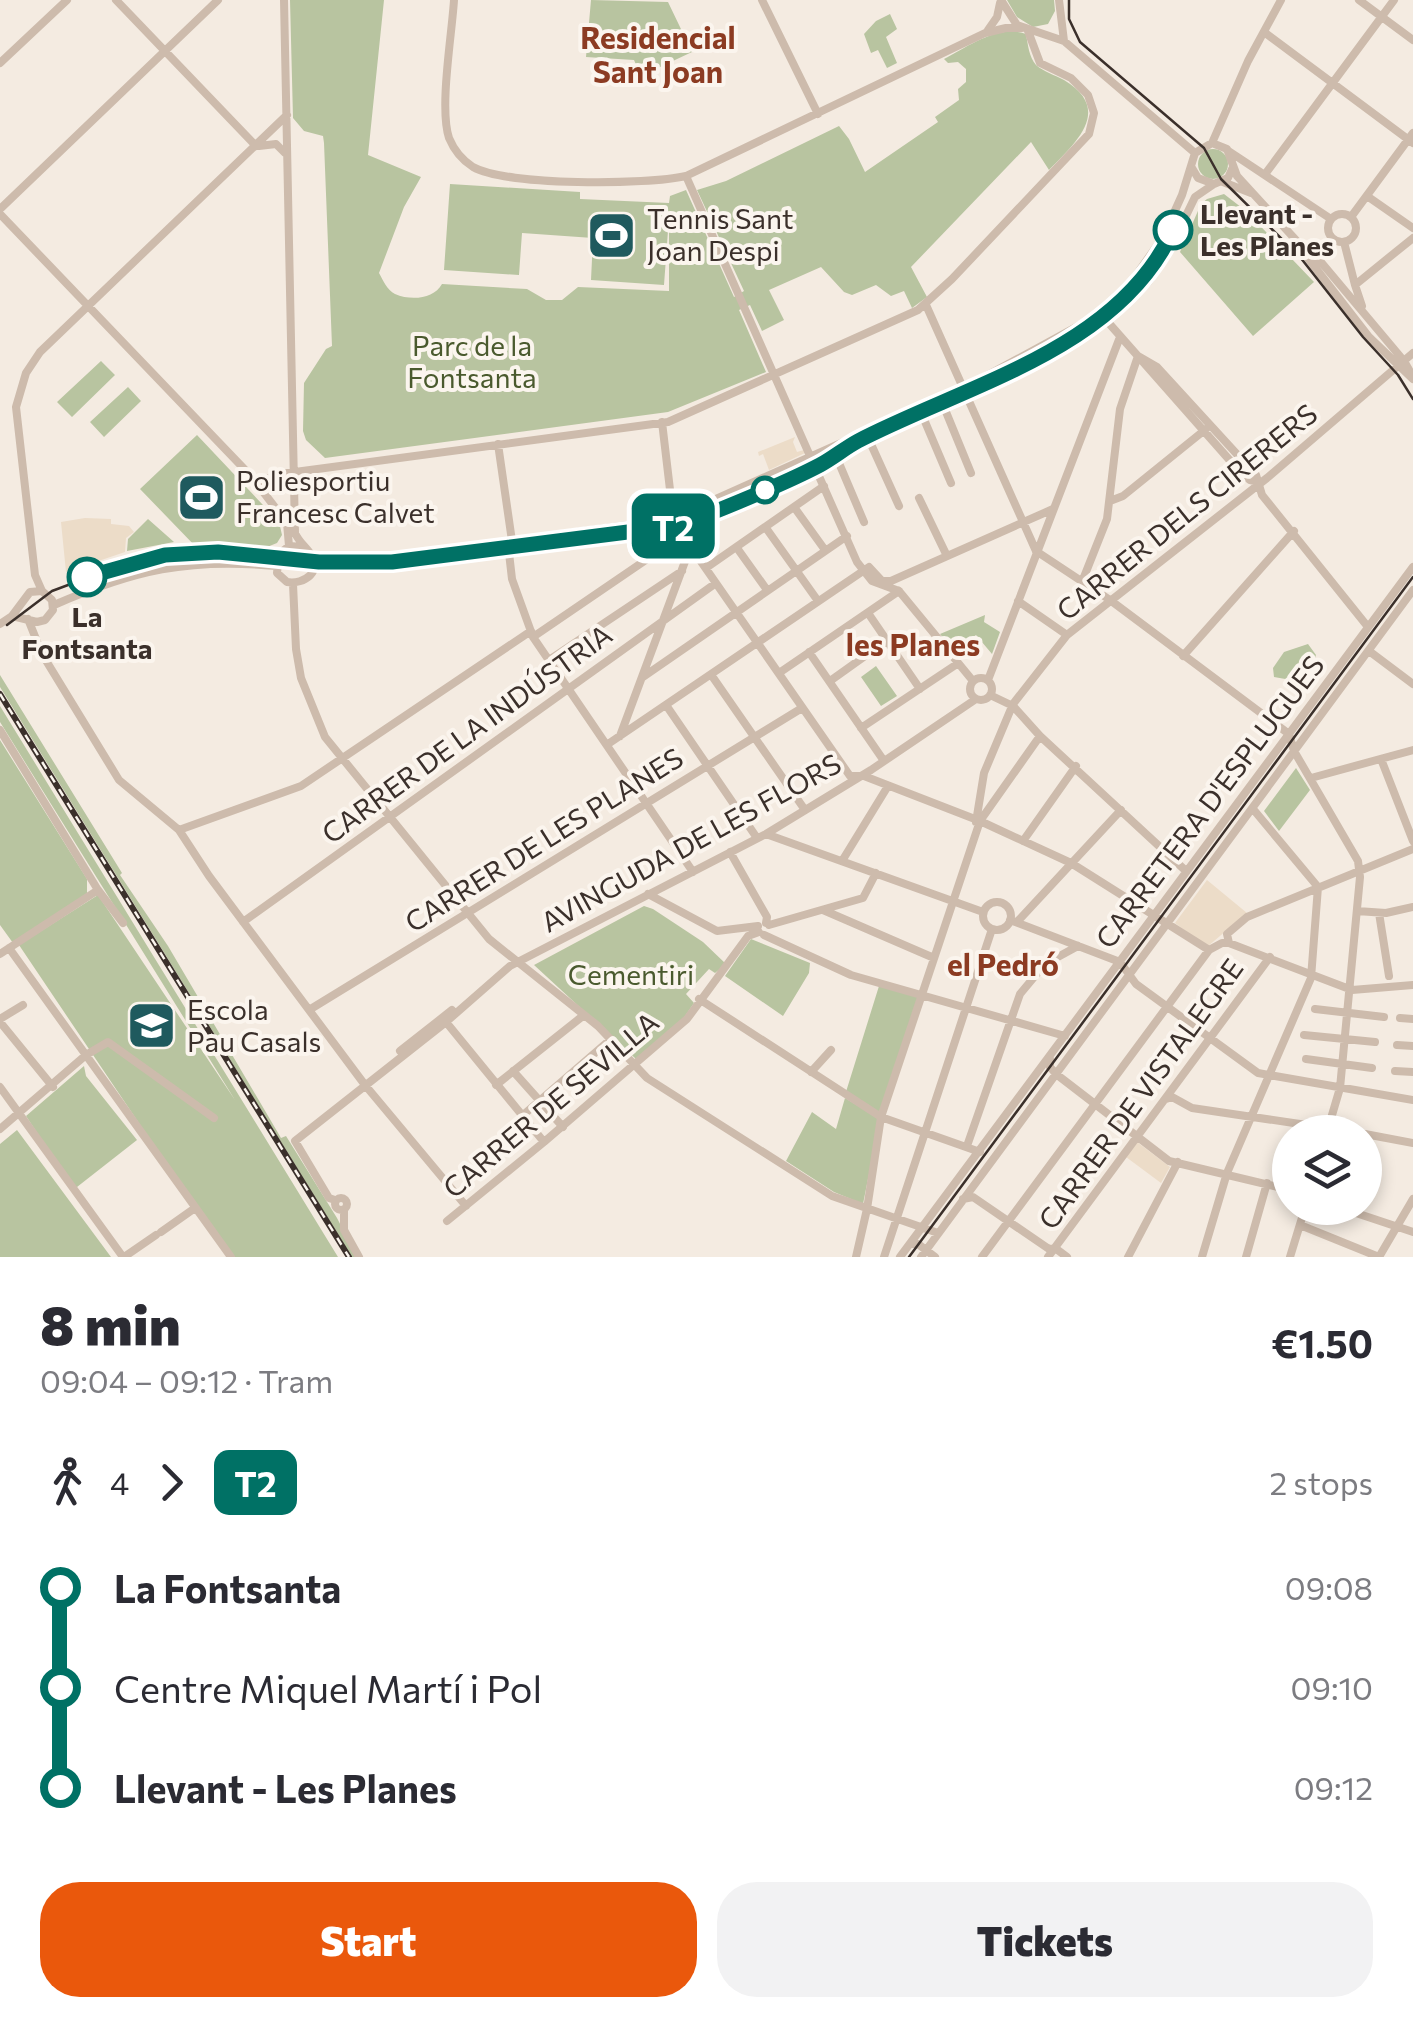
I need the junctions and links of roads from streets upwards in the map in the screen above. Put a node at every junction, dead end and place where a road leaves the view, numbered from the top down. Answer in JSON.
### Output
{"nodes":[{"id":1,"x":67,"y":0,"type":"edge"},
{"id":2,"x":116,"y":0,"type":"edge"},
{"id":3,"x":218,"y":0,"type":"edge"},
{"id":4,"x":284,"y":0,"type":"edge"},
{"id":5,"x":454,"y":0,"type":"edge"},
{"id":6,"x":762,"y":0,"type":"edge"},
{"id":7,"x":1001,"y":0,"type":"edge"},
{"id":8,"x":1281,"y":0,"type":"edge"},
{"id":9,"x":1360,"y":0,"type":"edge"},
{"id":10,"x":1394,"y":0,"type":"edge"},
{"id":11,"x":1060,"y":1,"type":"edge"},
{"id":12,"x":1060,"y":15,"type":"junction"},
{"id":13,"x":1382,"y":16,"type":"junction"},
{"id":14,"x":1025,"y":29,"type":"junction"},
{"id":15,"x":1040,"y":32,"type":"junction"},
{"id":16,"x":1264,"y":32,"type":"junction"},
{"id":17,"x":984,"y":33,"type":"junction"},
{"id":18,"x":1413,"y":40,"type":"edge"},
{"id":19,"x":1064,"y":41,"type":"junction"},
{"id":20,"x":1035,"y":45,"type":"junction"},
{"id":21,"x":167,"y":52,"type":"junction"},
{"id":22,"x":0,"y":64,"type":"edge"},
{"id":23,"x":1333,"y":83,"type":"junction"},
{"id":24,"x":818,"y":114,"type":"junction"},
{"id":25,"x":288,"y":115,"type":"junction"},
{"id":26,"x":1412,"y":139,"type":"edge"},
{"id":27,"x":1212,"y":143,"type":"junction"},
{"id":28,"x":256,"y":146,"type":"junction"},
{"id":29,"x":1225,"y":148,"type":"junction"},
{"id":30,"x":1195,"y":152,"type":"junction"},
{"id":31,"x":287,"y":157,"type":"junction"},
{"id":32,"x":1236,"y":162,"type":"junction"},
{"id":33,"x":1192,"y":163,"type":"junction"},
{"id":34,"x":1266,"y":174,"type":"junction"},
{"id":35,"x":686,"y":176,"type":"junction"},
{"id":36,"x":1214,"y":183,"type":"junction"},
{"id":37,"x":1251,"y":194,"type":"junction"},
{"id":38,"x":1182,"y":195,"type":"junction"},
{"id":39,"x":1367,"y":196,"type":"junction"},
{"id":40,"x":0,"y":211,"type":"edge"},
{"id":41,"x":1351,"y":217,"type":"junction"},
{"id":42,"x":1331,"y":219,"type":"junction"},
{"id":43,"x":1413,"y":228,"type":"edge"},
{"id":44,"x":1332,"y":238,"type":"junction"},
{"id":45,"x":1413,"y":238,"type":"edge"},
{"id":46,"x":1344,"y":242,"type":"junction"},
{"id":47,"x":1310,"y":253,"type":"junction"},
{"id":48,"x":1355,"y":285,"type":"junction"},
{"id":49,"x":926,"y":305,"type":"junction"},
{"id":50,"x":90,"y":308,"type":"junction"},
{"id":51,"x":1363,"y":310,"type":"junction"},
{"id":52,"x":1099,"y":312,"type":"junction"},
{"id":53,"x":1106,"y":322,"type":"junction"},
{"id":54,"x":1120,"y":337,"type":"junction"},
{"id":55,"x":1413,"y":353,"type":"edge"},
{"id":56,"x":1138,"y":356,"type":"junction"},
{"id":57,"x":1401,"y":364,"type":"junction"},
{"id":58,"x":776,"y":375,"type":"junction"},
{"id":59,"x":1413,"y":378,"type":"edge"},
{"id":60,"x":966,"y":392,"type":"junction"},
{"id":61,"x":944,"y":408,"type":"junction"},
{"id":62,"x":923,"y":417,"type":"junction"},
{"id":63,"x":662,"y":422,"type":"junction"},
{"id":64,"x":1207,"y":427,"type":"junction"},
{"id":65,"x":870,"y":442,"type":"junction"},
{"id":66,"x":498,"y":444,"type":"junction"},
{"id":67,"x":812,"y":456,"type":"junction"},
{"id":68,"x":836,"y":456,"type":"junction"},
{"id":69,"x":293,"y":460,"type":"junction"},
{"id":70,"x":311,"y":468,"type":"junction"},
{"id":71,"x":818,"y":470,"type":"junction"},
{"id":72,"x":293,"y":471,"type":"junction"},
{"id":73,"x":277,"y":474,"type":"junction"},
{"id":74,"x":972,"y":474,"type":"dead end"},
{"id":75,"x":251,"y":476,"type":"junction"},
{"id":76,"x":1259,"y":482,"type":"junction"},
{"id":77,"x":951,"y":483,"type":"dead end"},
{"id":78,"x":294,"y":486,"type":"junction"},
{"id":79,"x":824,"y":486,"type":"junction"},
{"id":80,"x":919,"y":498,"type":"dead end"},
{"id":81,"x":269,"y":500,"type":"junction"},
{"id":82,"x":1110,"y":500,"type":"junction"},
{"id":83,"x":794,"y":506,"type":"junction"},
{"id":84,"x":899,"y":506,"type":"dead end"},
{"id":85,"x":693,"y":510,"type":"junction"},
{"id":86,"x":1052,"y":510,"type":"junction"},
{"id":87,"x":674,"y":519,"type":"junction"},
{"id":88,"x":864,"y":522,"type":"dead end"},
{"id":89,"x":1023,"y":522,"type":"junction"},
{"id":90,"x":766,"y":528,"type":"junction"},
{"id":91,"x":1294,"y":531,"type":"junction"},
{"id":92,"x":680,"y":536,"type":"junction"},
{"id":93,"x":847,"y":536,"type":"junction"},
{"id":94,"x":512,"y":542,"type":"junction"},
{"id":95,"x":289,"y":546,"type":"junction"},
{"id":96,"x":304,"y":547,"type":"junction"},
{"id":97,"x":690,"y":548,"type":"junction"},
{"id":98,"x":737,"y":548,"type":"junction"},
{"id":99,"x":825,"y":550,"type":"junction"},
{"id":100,"x":1036,"y":551,"type":"junction"},
{"id":101,"x":947,"y":556,"type":"junction"},
{"id":102,"x":313,"y":557,"type":"junction"},
{"id":103,"x":276,"y":566,"type":"junction"},
{"id":104,"x":1413,"y":567,"type":"edge"},
{"id":105,"x":706,"y":568,"type":"junction"},
{"id":106,"x":866,"y":569,"type":"junction"},
{"id":107,"x":796,"y":570,"type":"junction"},
{"id":108,"x":682,"y":572,"type":"junction"},
{"id":109,"x":1082,"y":582,"type":"junction"},
{"id":110,"x":716,"y":583,"type":"junction"},
{"id":111,"x":294,"y":584,"type":"junction"},
{"id":112,"x":767,"y":590,"type":"junction"},
{"id":113,"x":1413,"y":590,"type":"edge"},
{"id":114,"x":42,"y":591,"type":"junction"},
{"id":115,"x":899,"y":591,"type":"junction"},
{"id":116,"x":1110,"y":600,"type":"junction"},
{"id":117,"x":818,"y":601,"type":"junction"},
{"id":118,"x":1018,"y":601,"type":"junction"},
{"id":119,"x":53,"y":602,"type":"junction"},
{"id":120,"x":22,"y":606,"type":"junction"},
{"id":121,"x":737,"y":612,"type":"junction"},
{"id":122,"x":868,"y":612,"type":"junction"},
{"id":123,"x":12,"y":616,"type":"junction"},
{"id":124,"x":27,"y":618,"type":"junction"},
{"id":125,"x":41,"y":622,"type":"junction"},
{"id":126,"x":662,"y":623,"type":"junction"},
{"id":127,"x":0,"y":624,"type":"edge"},
{"id":128,"x":1368,"y":627,"type":"junction"},
{"id":129,"x":532,"y":634,"type":"junction"},
{"id":130,"x":34,"y":636,"type":"junction"},
{"id":131,"x":1067,"y":636,"type":"junction"},
{"id":132,"x":886,"y":640,"type":"junction"},
{"id":133,"x":758,"y":645,"type":"junction"},
{"id":134,"x":1369,"y":651,"type":"junction"},
{"id":135,"x":809,"y":652,"type":"junction"},
{"id":136,"x":1183,"y":656,"type":"junction"},
{"id":137,"x":549,"y":660,"type":"junction"},
{"id":138,"x":957,"y":664,"type":"junction"},
{"id":139,"x":779,"y":673,"type":"junction"},
{"id":140,"x":712,"y":676,"type":"junction"},
{"id":141,"x":643,"y":677,"type":"junction"},
{"id":142,"x":988,"y":680,"type":"junction"},
{"id":143,"x":830,"y":681,"type":"junction"},
{"id":144,"x":973,"y":681,"type":"junction"},
{"id":145,"x":1413,"y":684,"type":"edge"},
{"id":146,"x":568,"y":688,"type":"junction"},
{"id":147,"x":920,"y":689,"type":"junction"},
{"id":148,"x":990,"y":695,"type":"junction"},
{"id":149,"x":976,"y":699,"type":"junction"},
{"id":150,"x":666,"y":705,"type":"junction"},
{"id":151,"x":1012,"y":706,"type":"junction"},
{"id":152,"x":802,"y":708,"type":"junction"},
{"id":153,"x":861,"y":728,"type":"junction"},
{"id":154,"x":0,"y":730,"type":"edge"},
{"id":155,"x":1289,"y":734,"type":"junction"},
{"id":156,"x":620,"y":736,"type":"junction"},
{"id":157,"x":1040,"y":736,"type":"junction"},
{"id":158,"x":756,"y":737,"type":"junction"},
{"id":159,"x":608,"y":744,"type":"junction"},
{"id":160,"x":1413,"y":750,"type":"edge"},
{"id":161,"x":1294,"y":751,"type":"junction"},
{"id":162,"x":1381,"y":759,"type":"junction"},
{"id":163,"x":341,"y":760,"type":"junction"},
{"id":164,"x":884,"y":761,"type":"junction"},
{"id":165,"x":707,"y":765,"type":"junction"},
{"id":166,"x":1076,"y":766,"type":"junction"},
{"id":167,"x":859,"y":776,"type":"junction"},
{"id":168,"x":1311,"y":778,"type":"junction"},
{"id":169,"x":888,"y":786,"type":"junction"},
{"id":170,"x":646,"y":803,"type":"junction"},
{"id":171,"x":1253,"y":809,"type":"junction"},
{"id":172,"x":806,"y":810,"type":"junction"},
{"id":173,"x":1121,"y":810,"type":"junction"},
{"id":174,"x":391,"y":817,"type":"junction"},
{"id":175,"x":978,"y":822,"type":"junction"},
{"id":176,"x":179,"y":830,"type":"junction"},
{"id":177,"x":761,"y":836,"type":"junction"},
{"id":178,"x":1023,"y":841,"type":"junction"},
{"id":179,"x":1413,"y":841,"type":"edge"},
{"id":180,"x":1413,"y":849,"type":"edge"},
{"id":181,"x":730,"y":852,"type":"junction"},
{"id":182,"x":842,"y":861,"type":"junction"},
{"id":183,"x":1070,"y":864,"type":"junction"},
{"id":184,"x":1360,"y":870,"type":"junction"},
{"id":185,"x":1186,"y":871,"type":"junction"},
{"id":186,"x":693,"y":872,"type":"junction"},
{"id":187,"x":876,"y":872,"type":"junction"},
{"id":188,"x":1318,"y":887,"type":"junction"},
{"id":189,"x":98,"y":890,"type":"junction"},
{"id":190,"x":648,"y":894,"type":"junction"},
{"id":191,"x":954,"y":901,"type":"junction"},
{"id":192,"x":1413,"y":907,"type":"edge"},
{"id":193,"x":822,"y":910,"type":"junction"},
{"id":194,"x":469,"y":911,"type":"junction"},
{"id":195,"x":983,"y":912,"type":"junction"},
{"id":196,"x":1357,"y":912,"type":"junction"},
{"id":197,"x":1379,"y":913,"type":"junction"},
{"id":198,"x":1154,"y":916,"type":"junction"},
{"id":199,"x":1013,"y":921,"type":"junction"},
{"id":200,"x":244,"y":922,"type":"junction"},
{"id":201,"x":1167,"y":922,"type":"junction"},
{"id":202,"x":123,"y":923,"type":"dead end"},
{"id":203,"x":763,"y":928,"type":"junction"},
{"id":204,"x":992,"y":929,"type":"junction"},
{"id":205,"x":1229,"y":943,"type":"junction"},
{"id":206,"x":4,"y":946,"type":"edge"},
{"id":207,"x":1078,"y":946,"type":"junction"},
{"id":208,"x":1209,"y":950,"type":"junction"},
{"id":209,"x":0,"y":954,"type":"edge"},
{"id":210,"x":1270,"y":957,"type":"junction"},
{"id":211,"x":934,"y":958,"type":"junction"},
{"id":212,"x":518,"y":962,"type":"junction"},
{"id":213,"x":1120,"y":962,"type":"junction"},
{"id":214,"x":1312,"y":974,"type":"junction"},
{"id":215,"x":1128,"y":975,"type":"junction"},
{"id":216,"x":1388,"y":976,"type":"dead end"},
{"id":217,"x":1413,"y":984,"type":"edge"},
{"id":218,"x":1349,"y":990,"type":"junction"},
{"id":219,"x":477,"y":993,"type":"junction"},
{"id":220,"x":921,"y":994,"type":"junction"},
{"id":221,"x":699,"y":999,"type":"junction"},
{"id":222,"x":23,"y":1005,"type":"dead end"},
{"id":223,"x":967,"y":1006,"type":"junction"},
{"id":224,"x":1166,"y":1007,"type":"junction"},
{"id":225,"x":309,"y":1010,"type":"junction"},
{"id":226,"x":1315,"y":1010,"type":"dead end"},
{"id":227,"x":1347,"y":1012,"type":"junction"},
{"id":228,"x":584,"y":1015,"type":"junction"},
{"id":229,"x":1384,"y":1017,"type":"dead end"},
{"id":230,"x":1400,"y":1018,"type":"dead end"},
{"id":231,"x":1009,"y":1019,"type":"junction"},
{"id":232,"x":1413,"y":1019,"type":"edge"},
{"id":233,"x":0,"y":1021,"type":"edge"},
{"id":234,"x":446,"y":1022,"type":"junction"},
{"id":235,"x":1304,"y":1035,"type":"dead end"},
{"id":236,"x":1065,"y":1036,"type":"junction"},
{"id":237,"x":611,"y":1038,"type":"junction"},
{"id":238,"x":1344,"y":1038,"type":"junction"},
{"id":239,"x":1210,"y":1039,"type":"junction"},
{"id":240,"x":1375,"y":1042,"type":"dead end"},
{"id":241,"x":1396,"y":1044,"type":"dead end"},
{"id":242,"x":1413,"y":1046,"type":"edge"},
{"id":243,"x":831,"y":1050,"type":"dead end"},
{"id":244,"x":86,"y":1055,"type":"junction"},
{"id":245,"x":1051,"y":1056,"type":"junction"},
{"id":246,"x":1306,"y":1059,"type":"dead end"},
{"id":247,"x":636,"y":1064,"type":"junction"},
{"id":248,"x":1342,"y":1064,"type":"junction"},
{"id":249,"x":1372,"y":1068,"type":"dead end"},
{"id":250,"x":513,"y":1071,"type":"junction"},
{"id":251,"x":1395,"y":1071,"type":"dead end"},
{"id":252,"x":810,"y":1072,"type":"junction"},
{"id":253,"x":1413,"y":1072,"type":"edge"},
{"id":254,"x":1056,"y":1074,"type":"junction"},
{"id":255,"x":1269,"y":1077,"type":"junction"},
{"id":256,"x":365,"y":1084,"type":"junction"},
{"id":257,"x":496,"y":1085,"type":"junction"},
{"id":258,"x":53,"y":1086,"type":"junction"},
{"id":259,"x":0,"y":1087,"type":"edge"},
{"id":260,"x":1340,"y":1088,"type":"junction"},
{"id":261,"x":1166,"y":1098,"type":"junction"},
{"id":262,"x":1413,"y":1100,"type":"edge"},
{"id":263,"x":540,"y":1101,"type":"junction"},
{"id":264,"x":1096,"y":1104,"type":"junction"},
{"id":265,"x":19,"y":1115,"type":"junction"},
{"id":266,"x":1332,"y":1115,"type":"edge"},
{"id":267,"x":522,"y":1116,"type":"junction"},
{"id":268,"x":214,"y":1118,"type":"dead end"},
{"id":269,"x":881,"y":1118,"type":"junction"},
{"id":270,"x":1251,"y":1118,"type":"junction"},
{"id":271,"x":1272,"y":1122,"type":"edge"},
{"id":272,"x":563,"y":1127,"type":"junction"},
{"id":273,"x":0,"y":1129,"type":"edge"},
{"id":274,"x":925,"y":1130,"type":"junction"},
{"id":275,"x":1137,"y":1136,"type":"junction"},
{"id":276,"x":1382,"y":1137,"type":"edge"},
{"id":277,"x":544,"y":1142,"type":"junction"},
{"id":278,"x":1413,"y":1143,"type":"edge"},
{"id":279,"x":968,"y":1146,"type":"junction"},
{"id":280,"x":980,"y":1152,"type":"junction"},
{"id":281,"x":1178,"y":1162,"type":"junction"},
{"id":282,"x":1227,"y":1173,"type":"junction"},
{"id":283,"x":1267,"y":1183,"type":"junction"},
{"id":284,"x":1272,"y":1185,"type":"edge"},
{"id":285,"x":963,"y":1199,"type":"junction"},
{"id":286,"x":1413,"y":1199,"type":"edge"},
{"id":287,"x":466,"y":1206,"type":"junction"},
{"id":288,"x":195,"y":1208,"type":"junction"},
{"id":289,"x":868,"y":1209,"type":"junction"},
{"id":290,"x":896,"y":1219,"type":"junction"},
{"id":291,"x":447,"y":1221,"type":"dead end"},
{"id":292,"x":1009,"y":1221,"type":"junction"},
{"id":293,"x":1382,"y":1223,"type":"edge"},
{"id":294,"x":1300,"y":1225,"type":"edge"},
{"id":295,"x":1302,"y":1225,"type":"edge"},
{"id":296,"x":1396,"y":1228,"type":"junction"},
{"id":297,"x":922,"y":1229,"type":"junction"},
{"id":298,"x":1413,"y":1232,"type":"edge"},
{"id":299,"x":938,"y":1234,"type":"junction"},
{"id":300,"x":910,"y":1244,"type":"junction"},
{"id":301,"x":1055,"y":1248,"type":"junction"},
{"id":302,"x":924,"y":1252,"type":"edge"},
{"id":303,"x":123,"y":1257,"type":"edge"},
{"id":304,"x":232,"y":1257,"type":"edge"},
{"id":305,"x":359,"y":1257,"type":"edge"},
{"id":306,"x":856,"y":1257,"type":"edge"},
{"id":307,"x":884,"y":1257,"type":"edge"},
{"id":308,"x":900,"y":1257,"type":"edge"},
{"id":309,"x":936,"y":1257,"type":"edge"},
{"id":310,"x":982,"y":1257,"type":"edge"},
{"id":311,"x":1048,"y":1257,"type":"edge"},
{"id":312,"x":1067,"y":1257,"type":"edge"},
{"id":313,"x":1128,"y":1257,"type":"edge"},
{"id":314,"x":1202,"y":1257,"type":"edge"},
{"id":315,"x":1246,"y":1257,"type":"edge"},
{"id":316,"x":1290,"y":1257,"type":"edge"},
{"id":317,"x":1379,"y":1257,"type":"edge"}],
"edges":[{"from":1,"to":22,"type":"street"},
{"from":2,"to":21,"type":"street"},
{"from":3,"to":21,"type":"street"},
{"from":4,"to":25,"type":"street"},
{"from":5,"to":35,"type":"street"},
{"from":6,"to":24,"type":"street"},
{"from":7,"to":14,"type":"street"},
{"from":7,"to":17,"type":"street"},
{"from":8,"to":16,"type":"street"},
{"from":9,"to":13,"type":"street"},
{"from":10,"to":13,"type":"street"},
{"from":11,"to":12,"type":"street"},
{"from":12,"to":15,"type":"street"},
{"from":12,"to":19,"type":"street"},
{"from":13,"to":18,"type":"street"},
{"from":13,"to":23,"type":"street"},
{"from":14,"to":15,"type":"street"},
{"from":14,"to":17,"type":"street"},
{"from":14,"to":20,"type":"street"},
{"from":15,"to":19,"type":"street"},
{"from":15,"to":20,"type":"street"},
{"from":16,"to":23,"type":"street"},
{"from":16,"to":27,"type":"street"},
{"from":16,"to":29,"type":"street"},
{"from":17,"to":24,"type":"street"},
{"from":19,"to":30,"type":"street"},
{"from":20,"to":49,"type":"street"},
{"from":21,"to":28,"type":"street"},
{"from":21,"to":40,"type":"street"},
{"from":23,"to":26,"type":"street"},
{"from":23,"to":34,"type":"street"},
{"from":24,"to":35,"type":"street"},
{"from":25,"to":28,"type":"street"},
{"from":25,"to":31,"type":"street"},
{"from":26,"to":39,"type":"street"},
{"from":27,"to":29,"type":"street"},
{"from":27,"to":30,"type":"street"},
{"from":28,"to":31,"type":"street"},
{"from":28,"to":50,"type":"street"},
{"from":29,"to":32,"type":"street"},
{"from":30,"to":33,"type":"street"},
{"from":31,"to":69,"type":"street"},
{"from":32,"to":34,"type":"street"},
{"from":32,"to":36,"type":"street"},
{"from":32,"to":37,"type":"street"},
{"from":33,"to":36,"type":"street"},
{"from":33,"to":38,"type":"street"},
{"from":34,"to":42,"type":"street"},
{"from":35,"to":58,"type":"street"},
{"from":36,"to":37,"type":"street"},
{"from":36,"to":38,"type":"street"},
{"from":36,"to":53,"type":"street"},
{"from":37,"to":47,"type":"street"},
{"from":38,"to":52,"type":"street"},
{"from":39,"to":41,"type":"street"},
{"from":39,"to":43,"type":"street"},
{"from":40,"to":50,"type":"street"},
{"from":41,"to":42,"type":"street"},
{"from":41,"to":46,"type":"street"},
{"from":42,"to":44,"type":"street"},
{"from":44,"to":46,"type":"street"},
{"from":44,"to":47,"type":"street"},
{"from":45,"to":48,"type":"street"},
{"from":46,"to":48,"type":"street"},
{"from":47,"to":51,"type":"street"},
{"from":47,"to":57,"type":"street"},
{"from":48,"to":51,"type":"street"},
{"from":49,"to":58,"type":"street"},
{"from":49,"to":60,"type":"street"},
{"from":50,"to":75,"type":"street"},
{"from":50,"to":114,"type":"street"},
{"from":51,"to":57,"type":"street"},
{"from":52,"to":53,"type":"street"},
{"from":52,"to":60,"type":"street"},
{"from":53,"to":54,"type":"street"},
{"from":53,"to":60,"type":"street"},
{"from":54,"to":56,"type":"street"},
{"from":54,"to":86,"type":"street"},
{"from":55,"to":57,"type":"street","name":"CARRER DELS CIRERERS"},
{"from":56,"to":64,"type":"street"},
{"from":56,"to":82,"type":"street"},
{"from":57,"to":59,"type":"street"},
{"from":57,"to":76,"type":"street","name":"CARRER DELS CIRERERS"},
{"from":58,"to":63,"type":"street"},
{"from":58,"to":67,"type":"street"},
{"from":60,"to":61,"type":"street"},
{"from":60,"to":67,"type":"street"},
{"from":60,"to":89,"type":"street"},
{"from":61,"to":62,"type":"street"},
{"from":61,"to":74,"type":"street"},
{"from":62,"to":65,"type":"street"},
{"from":62,"to":77,"type":"street"},
{"from":63,"to":66,"type":"street"},
{"from":63,"to":87,"type":"street"},
{"from":64,"to":76,"type":"street"},
{"from":64,"to":82,"type":"street"},
{"from":65,"to":68,"type":"street"},
{"from":65,"to":84,"type":"street"},
{"from":66,"to":70,"type":"street"},
{"from":66,"to":94,"type":"street"},
{"from":67,"to":68,"type":"street"},
{"from":67,"to":71,"type":"street"},
{"from":67,"to":85,"type":"street"},
{"from":68,"to":71,"type":"street"},
{"from":68,"to":88,"type":"street"},
{"from":69,"to":70,"type":"street"},
{"from":69,"to":72,"type":"street"},
{"from":70,"to":72,"type":"street"},
{"from":70,"to":78,"type":"street"},
{"from":71,"to":79,"type":"street"},
{"from":72,"to":73,"type":"street"},
{"from":72,"to":78,"type":"street"},
{"from":73,"to":75,"type":"street"},
{"from":73,"to":78,"type":"street"},
{"from":73,"to":81,"type":"street"},
{"from":75,"to":81,"type":"street"},
{"from":76,"to":91,"type":"street"},
{"from":76,"to":116,"type":"street","name":"CARRER DELS CIRERERS"},
{"from":78,"to":81,"type":"street"},
{"from":78,"to":96,"type":"street"},
{"from":79,"to":83,"type":"street"},
{"from":79,"to":93,"type":"street"},
{"from":80,"to":101,"type":"street"},
{"from":81,"to":95,"type":"street"},
{"from":82,"to":109,"type":"street"},
{"from":83,"to":90,"type":"street"},
{"from":83,"to":99,"type":"street"},
{"from":85,"to":87,"type":"street"},
{"from":85,"to":92,"type":"street"},
{"from":86,"to":89,"type":"street"},
{"from":86,"to":100,"type":"street"},
{"from":87,"to":92,"type":"street"},
{"from":87,"to":94,"type":"street"},
{"from":89,"to":100,"type":"street"},
{"from":89,"to":101,"type":"street"},
{"from":90,"to":98,"type":"street"},
{"from":90,"to":107,"type":"street"},
{"from":91,"to":128,"type":"street"},
{"from":91,"to":136,"type":"street"},
{"from":92,"to":97,"type":"street"},
{"from":92,"to":129,"type":"street"},
{"from":93,"to":99,"type":"street"},
{"from":93,"to":106,"type":"street"},
{"from":94,"to":102,"type":"street"},
{"from":94,"to":129,"type":"street"},
{"from":95,"to":96,"type":"street"},
{"from":95,"to":103,"type":"street"},
{"from":96,"to":102,"type":"street"},
{"from":97,"to":105,"type":"street"},
{"from":97,"to":108,"type":"street"},
{"from":98,"to":105,"type":"street"},
{"from":98,"to":112,"type":"street"},
{"from":99,"to":107,"type":"street"},
{"from":100,"to":109,"type":"street"},
{"from":100,"to":118,"type":"street"},
{"from":101,"to":106,"type":"street"},
{"from":102,"to":111,"type":"street"},
{"from":103,"to":111,"type":"street"},
{"from":103,"to":119,"type":"street"},
{"from":104,"to":128,"type":"street","name":"CARRETERA D'ESPLUGUES"},
{"from":105,"to":110,"type":"street"},
{"from":106,"to":115,"type":"street"},
{"from":106,"to":117,"type":"street"},
{"from":107,"to":112,"type":"street"},
{"from":107,"to":117,"type":"street"},
{"from":108,"to":126,"type":"street"},
{"from":108,"to":137,"type":"street"},
{"from":109,"to":116,"type":"street"},
{"from":110,"to":121,"type":"street"},
{"from":110,"to":126,"type":"street","name":"CARRER DE LA INDÚSTRIA"},
{"from":111,"to":163,"type":"street"},
{"from":112,"to":121,"type":"street"},
{"from":113,"to":134,"type":"street","name":"CARRETERA D'ESPLUGUES"},
{"from":114,"to":119,"type":"street"},
{"from":114,"to":120,"type":"street"},
{"from":115,"to":122,"type":"street"},
{"from":115,"to":138,"type":"street"},
{"from":116,"to":131,"type":"street","name":"CARRER DELS CIRERERS"},
{"from":116,"to":136,"type":"street"},
{"from":117,"to":133,"type":"street"},
{"from":118,"to":131,"type":"street"},
{"from":118,"to":142,"type":"street"},
{"from":119,"to":125,"type":"street"},
{"from":120,"to":123,"type":"street"},
{"from":120,"to":124,"type":"street"},
{"from":121,"to":133,"type":"street"},
{"from":121,"to":141,"type":"street"},
{"from":122,"to":132,"type":"street"},
{"from":122,"to":135,"type":"street"},
{"from":123,"to":124,"type":"street"},
{"from":123,"to":127,"type":"street"},
{"from":124,"to":125,"type":"street"},
{"from":124,"to":130,"type":"street"},
{"from":125,"to":130,"type":"street"},
{"from":126,"to":141,"type":"street"},
{"from":126,"to":146,"type":"street","name":"CARRER DE LA INDÚSTRIA"},
{"from":128,"to":155,"type":"street","name":"CARRETERA D'ESPLUGUES"},
{"from":129,"to":137,"type":"street"},
{"from":129,"to":163,"type":"street"},
{"from":130,"to":176,"type":"street"},
{"from":131,"to":151,"type":"street","name":"CARRER DELS CIRERERS"},
{"from":132,"to":143,"type":"street"},
{"from":132,"to":147,"type":"street"},
{"from":133,"to":139,"type":"street"},
{"from":133,"to":140,"type":"street"},
{"from":134,"to":145,"type":"street"},
{"from":134,"to":161,"type":"street","name":"CARRETERA D'ESPLUGUES"},
{"from":135,"to":139,"type":"street"},
{"from":135,"to":143,"type":"street"},
{"from":136,"to":155,"type":"street"},
{"from":137,"to":146,"type":"street"},
{"from":138,"to":144,"type":"street"},
{"from":138,"to":147,"type":"street"},
{"from":139,"to":152,"type":"street"},
{"from":140,"to":150,"type":"street"},
{"from":140,"to":158,"type":"street"},
{"from":141,"to":156,"type":"street"},
{"from":142,"to":144,"type":"street"},
{"from":142,"to":148,"type":"street"},
{"from":143,"to":153,"type":"street"},
{"from":144,"to":149,"type":"street"},
{"from":146,"to":159,"type":"street"},
{"from":146,"to":174,"type":"street","name":"CARRER DE LA INDÚSTRIA"},
{"from":147,"to":153,"type":"street"},
{"from":148,"to":149,"type":"street"},
{"from":148,"to":151,"type":"street"},
{"from":149,"to":164,"type":"street","name":"AVINGUDA DE LES FLORS"},
{"from":150,"to":156,"type":"street"},
{"from":150,"to":165,"type":"street"},
{"from":151,"to":157,"type":"street"},
{"from":151,"to":175,"type":"street","name":"CARRER DELS CIRERERS"},
{"from":152,"to":158,"type":"street","name":"CARRER DE LES PLANES"},
{"from":152,"to":167,"type":"street"},
{"from":153,"to":164,"type":"street"},
{"from":154,"to":189,"type":"street"},
{"from":155,"to":161,"type":"street"},
{"from":155,"to":185,"type":"street","name":"CARRETERA D'ESPLUGUES"},
{"from":156,"to":159,"type":"street"},
{"from":157,"to":166,"type":"street"},
{"from":157,"to":175,"type":"street"},
{"from":158,"to":165,"type":"street","name":"CARRER DE LES PLANES"},
{"from":158,"to":172,"type":"street"},
{"from":159,"to":170,"type":"street"},
{"from":160,"to":162,"type":"street"},
{"from":161,"to":168,"type":"street"},
{"from":161,"to":171,"type":"street","name":"CARRETERA D'ESPLUGUES"},
{"from":162,"to":168,"type":"street"},
{"from":162,"to":179,"type":"street"},
{"from":163,"to":174,"type":"street"},
{"from":163,"to":176,"type":"street"},
{"from":164,"to":167,"type":"street","name":"AVINGUDA DE LES FLORS"},
{"from":165,"to":170,"type":"street","name":"CARRER DE LES PLANES"},
{"from":165,"to":177,"type":"street"},
{"from":166,"to":173,"type":"street"},
{"from":166,"to":178,"type":"street"},
{"from":167,"to":169,"type":"street"},
{"from":167,"to":172,"type":"street","name":"AVINGUDA DE LES FLORS"},
{"from":168,"to":184,"type":"street"},
{"from":169,"to":175,"type":"street"},
{"from":169,"to":182,"type":"street"},
{"from":170,"to":186,"type":"street"},
{"from":170,"to":194,"type":"street","name":"CARRER DE LES PLANES"},
{"from":171,"to":188,"type":"street"},
{"from":171,"to":201,"type":"street","name":"CARRETERA D'ESPLUGUES"},
{"from":172,"to":177,"type":"street","name":"AVINGUDA DE LES FLORS"},
{"from":173,"to":183,"type":"street"},
{"from":173,"to":185,"type":"street"},
{"from":174,"to":194,"type":"street"},
{"from":174,"to":200,"type":"street","name":"CARRER DE LA INDÚSTRIA"},
{"from":175,"to":178,"type":"street"},
{"from":175,"to":191,"type":"street"},
{"from":176,"to":200,"type":"street"},
{"from":177,"to":181,"type":"street","name":"AVINGUDA DE LES FLORS"},
{"from":177,"to":182,"type":"street"},
{"from":178,"to":183,"type":"street"},
{"from":180,"to":184,"type":"street"},
{"from":181,"to":186,"type":"street","name":"AVINGUDA DE LES FLORS"},
{"from":181,"to":203,"type":"street"},
{"from":182,"to":187,"type":"street"},
{"from":183,"to":198,"type":"street"},
{"from":183,"to":199,"type":"street"},
{"from":184,"to":188,"type":"street"},
{"from":184,"to":196,"type":"street"},
{"from":185,"to":198,"type":"street","name":"CARRETERA D'ESPLUGUES"},
{"from":186,"to":190,"type":"street","name":"AVINGUDA DE LES FLORS"},
{"from":187,"to":191,"type":"street"},
{"from":187,"to":193,"type":"street"},
{"from":188,"to":205,"type":"street"},
{"from":188,"to":214,"type":"street"},
{"from":189,"to":202,"type":"street"},
{"from":189,"to":206,"type":"street"},
{"from":190,"to":203,"type":"street"},
{"from":190,"to":212,"type":"street","name":"AVINGUDA DE LES FLORS"},
{"from":191,"to":195,"type":"street"},
{"from":191,"to":211,"type":"street"},
{"from":192,"to":197,"type":"street"},
{"from":193,"to":203,"type":"street"},
{"from":193,"to":211,"type":"street"},
{"from":194,"to":212,"type":"street"},
{"from":194,"to":225,"type":"street","name":"CARRER DE LES PLANES"},
{"from":195,"to":199,"type":"street"},
{"from":195,"to":204,"type":"street"},
{"from":196,"to":197,"type":"street"},
{"from":196,"to":218,"type":"street"},
{"from":197,"to":216,"type":"street"},
{"from":198,"to":201,"type":"street"},
{"from":198,"to":213,"type":"street","name":"CARRETERA D'ESPLUGUES"},
{"from":199,"to":204,"type":"street"},
{"from":199,"to":207,"type":"street"},
{"from":200,"to":225,"type":"street"},
{"from":201,"to":208,"type":"street"},
{"from":201,"to":215,"type":"street","name":"CARRETERA D'ESPLUGUES"},
{"from":203,"to":220,"type":"street"},
{"from":203,"to":221,"type":"street","name":"CARRER DE SEVILLA"},
{"from":204,"to":223,"type":"street"},
{"from":205,"to":208,"type":"street"},
{"from":205,"to":210,"type":"street"},
{"from":206,"to":209,"type":"street"},
{"from":206,"to":244,"type":"street"},
{"from":207,"to":213,"type":"street"},
{"from":207,"to":231,"type":"street"},
{"from":208,"to":224,"type":"street"},
{"from":210,"to":214,"type":"street"},
{"from":210,"to":239,"type":"street","name":"CARRER DE VISTALEGRE"},
{"from":211,"to":220,"type":"street"},
{"from":212,"to":219,"type":"street","name":"AVINGUDA DE LES FLORS"},
{"from":212,"to":228,"type":"street"},
{"from":213,"to":215,"type":"street"},
{"from":213,"to":236,"type":"street","name":"CARRETERA D'ESPLUGUES"},
{"from":214,"to":218,"type":"street"},
{"from":214,"to":255,"type":"street"},
{"from":215,"to":224,"type":"street"},
{"from":215,"to":254,"type":"street","name":"CARRETERA D'ESPLUGUES"},
{"from":217,"to":218,"type":"street"},
{"from":218,"to":227,"type":"street"},
{"from":219,"to":234,"type":"street","name":"AVINGUDA DE LES FLORS"},
{"from":219,"to":256,"type":"street","name":"AVINGUDA DE LES FLORS"},
{"from":220,"to":223,"type":"street"},
{"from":220,"to":269,"type":"street"},
{"from":221,"to":247,"type":"street","name":"CARRER DE SEVILLA"},
{"from":221,"to":252,"type":"street"},
{"from":222,"to":233,"type":"street"},
{"from":223,"to":231,"type":"street"},
{"from":223,"to":274,"type":"street"},
{"from":224,"to":239,"type":"street"},
{"from":224,"to":264,"type":"street"},
{"from":225,"to":256,"type":"street"},
{"from":226,"to":227,"type":"street"},
{"from":227,"to":229,"type":"street"},
{"from":227,"to":238,"type":"street"},
{"from":228,"to":237,"type":"street"},
{"from":228,"to":250,"type":"street"},
{"from":230,"to":232,"type":"street"},
{"from":231,"to":236,"type":"street"},
{"from":231,"to":279,"type":"street"},
{"from":233,"to":258,"type":"street"},
{"from":234,"to":256,"type":"street","name":"AVINGUDA DE LES FLORS"},
{"from":234,"to":257,"type":"street"},
{"from":235,"to":238,"type":"street"},
{"from":236,"to":245,"type":"street","name":"CARRETERA D'ESPLUGUES"},
{"from":237,"to":247,"type":"street"},
{"from":237,"to":263,"type":"street"},
{"from":238,"to":240,"type":"street"},
{"from":238,"to":248,"type":"street"},
{"from":239,"to":255,"type":"street"},
{"from":239,"to":261,"type":"street","name":"CARRER DE VISTALEGRE"},
{"from":241,"to":242,"type":"street"},
{"from":243,"to":252,"type":"street"},
{"from":244,"to":258,"type":"street"},
{"from":244,"to":268,"type":"street"},
{"from":244,"to":288,"type":"street"},
{"from":245,"to":254,"type":"street"},
{"from":245,"to":280,"type":"street","name":"CARRETERA D'ESPLUGUES"},
{"from":246,"to":248,"type":"street"},
{"from":247,"to":272,"type":"street","name":"CARRER DE SEVILLA"},
{"from":247,"to":289,"type":"street"},
{"from":248,"to":249,"type":"street"},
{"from":248,"to":260,"type":"street"},
{"from":250,"to":257,"type":"street"},
{"from":250,"to":263,"type":"street"},
{"from":251,"to":253,"type":"street"},
{"from":252,"to":269,"type":"street"},
{"from":254,"to":264,"type":"street"},
{"from":254,"to":285,"type":"street","name":"CARRETERA D'ESPLUGUES"},
{"from":255,"to":260,"type":"street"},
{"from":255,"to":270,"type":"street"},
{"from":256,"to":287,"type":"street"},
{"from":256,"to":305,"type":"street","name":"AVINGUDA DE LES FLORS"},
{"from":257,"to":267,"type":"street"},
{"from":258,"to":265,"type":"street"},
{"from":259,"to":265,"type":"street"},
{"from":260,"to":262,"type":"street"},
{"from":260,"to":266,"type":"street"},
{"from":261,"to":270,"type":"street"},
{"from":261,"to":275,"type":"street","name":"CARRER DE VISTALEGRE"},
{"from":263,"to":267,"type":"street"},
{"from":263,"to":272,"type":"street"},
{"from":264,"to":275,"type":"street"},
{"from":264,"to":292,"type":"street"},
{"from":265,"to":273,"type":"street"},
{"from":265,"to":303,"type":"street"},
{"from":267,"to":277,"type":"street"},
{"from":269,"to":274,"type":"street"},
{"from":269,"to":289,"type":"street"},
{"from":270,"to":271,"type":"street"},
{"from":270,"to":282,"type":"street"},
{"from":272,"to":277,"type":"street","name":"CARRER DE SEVILLA"},
{"from":274,"to":279,"type":"street"},
{"from":274,"to":290,"type":"street"},
{"from":275,"to":281,"type":"street"},
{"from":275,"to":301,"type":"street","name":"CARRER DE VISTALEGRE"},
{"from":276,"to":278,"type":"street"},
{"from":277,"to":287,"type":"street","name":"CARRER DE SEVILLA"},
{"from":279,"to":280,"type":"street"},
{"from":280,"to":297,"type":"street","name":"CARRETERA D'ESPLUGUES"},
{"from":281,"to":282,"type":"street"},
{"from":281,"to":313,"type":"street"},
{"from":282,"to":283,"type":"street"},
{"from":282,"to":314,"type":"street"},
{"from":283,"to":284,"type":"street"},
{"from":283,"to":315,"type":"street"},
{"from":285,"to":292,"type":"street"},
{"from":285,"to":299,"type":"street","name":"CARRETERA D'ESPLUGUES"},
{"from":286,"to":296,"type":"street"},
{"from":287,"to":291,"type":"street","name":"CARRER DE SEVILLA"},
{"from":288,"to":303,"type":"street"},
{"from":288,"to":304,"type":"street"},
{"from":289,"to":290,"type":"street"},
{"from":289,"to":306,"type":"street"},
{"from":290,"to":297,"type":"street"},
{"from":290,"to":307,"type":"street"},
{"from":292,"to":301,"type":"street"},
{"from":292,"to":310,"type":"street"},
{"from":293,"to":296,"type":"street"},
{"from":294,"to":316,"type":"street"},
{"from":295,"to":317,"type":"street"},
{"from":296,"to":298,"type":"street"},
{"from":296,"to":317,"type":"street"},
{"from":297,"to":299,"type":"street"},
{"from":297,"to":300,"type":"street","name":"CARRETERA D'ESPLUGUES"},
{"from":297,"to":302,"type":"street"},
{"from":299,"to":302,"type":"street","name":"CARRETERA D'ESPLUGUES"},
{"from":300,"to":302,"type":"street"},
{"from":300,"to":308,"type":"street","name":"CARRETERA D'ESPLUGUES"},
{"from":301,"to":311,"type":"street","name":"CARRER DE VISTALEGRE"},
{"from":301,"to":312,"type":"street"},
{"from":302,"to":309,"type":"street"}]}
